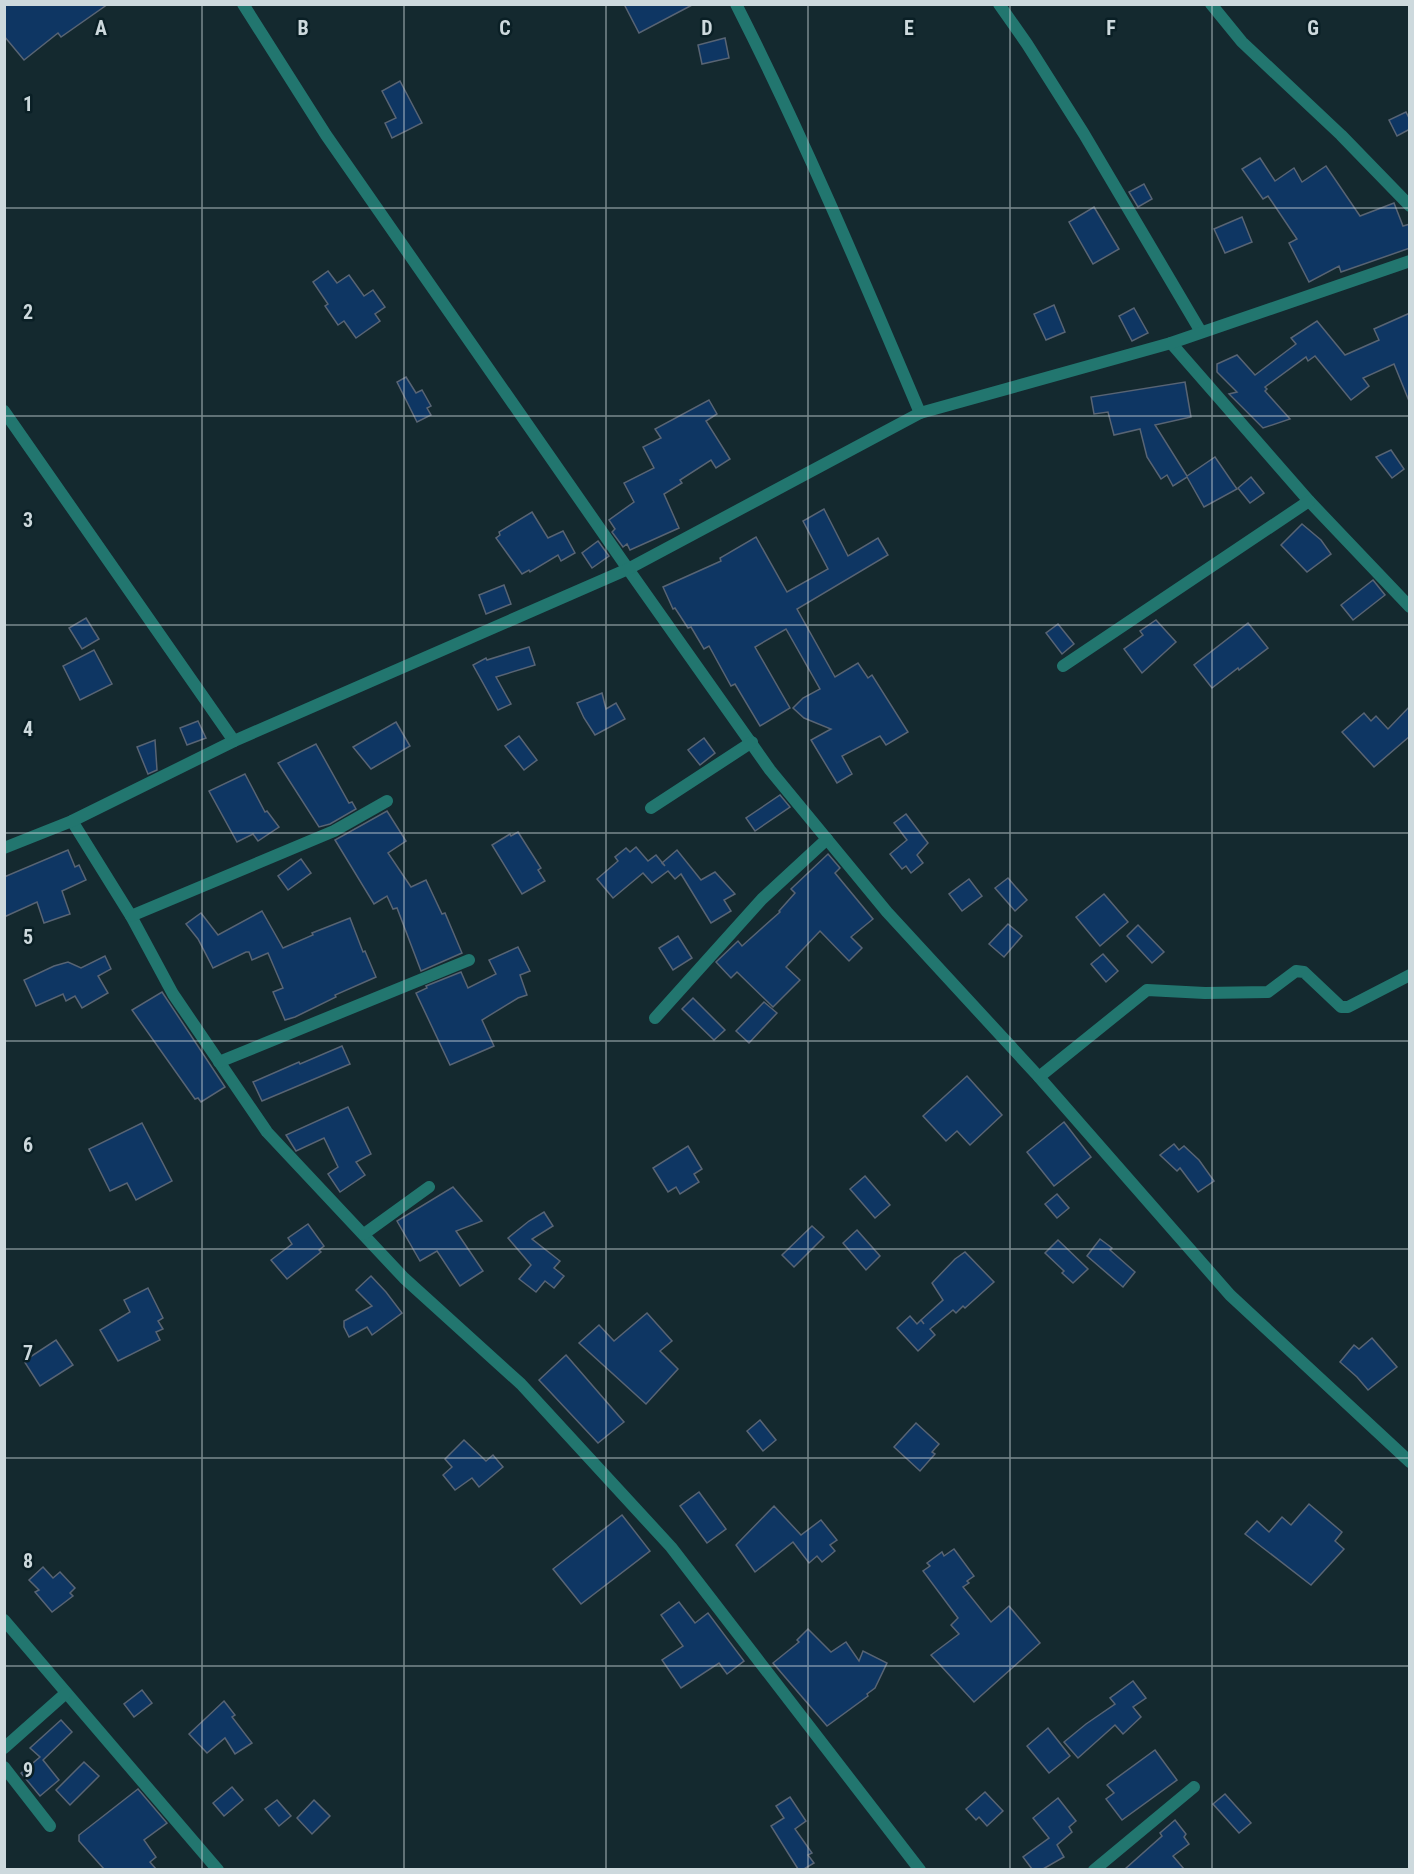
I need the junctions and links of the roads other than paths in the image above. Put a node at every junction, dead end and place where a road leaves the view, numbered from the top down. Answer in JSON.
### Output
{"nodes":[{"id":1,"x":243,"y":4,"type":"edge"},
{"id":2,"x":736,"y":4,"type":"edge"},
{"id":3,"x":999,"y":4,"type":"edge"},
{"id":4,"x":1212,"y":4,"type":"edge"},
{"id":5,"x":1410,"y":206,"type":"edge"},
{"id":6,"x":1410,"y":261,"type":"edge"},
{"id":7,"x":1201,"y":332,"type":"junction"},
{"id":8,"x":1171,"y":343,"type":"junction"},
{"id":9,"x":4,"y":411,"type":"edge"},
{"id":10,"x":920,"y":413,"type":"junction"},
{"id":11,"x":1309,"y":501,"type":"junction"},
{"id":12,"x":628,"y":569,"type":"junction"},
{"id":13,"x":1410,"y":607,"type":"edge"},
{"id":14,"x":1063,"y":666,"type":"dead end"},
{"id":15,"x":234,"y":741,"type":"junction"},
{"id":16,"x":752,"y":742,"type":"junction"},
{"id":17,"x":387,"y":801,"type":"dead end"},
{"id":18,"x":651,"y":808,"type":"dead end"},
{"id":19,"x":72,"y":821,"type":"junction"},
{"id":20,"x":827,"y":839,"type":"junction"},
{"id":21,"x":4,"y":848,"type":"edge"},
{"id":22,"x":131,"y":916,"type":"junction"},
{"id":23,"x":468,"y":960,"type":"dead end"},
{"id":24,"x":1410,"y":975,"type":"edge"},
{"id":25,"x":655,"y":1018,"type":"dead end"},
{"id":26,"x":219,"y":1062,"type":"junction"},
{"id":27,"x":1039,"y":1077,"type":"junction"},
{"id":28,"x":429,"y":1187,"type":"dead end"},
{"id":29,"x":364,"y":1234,"type":"junction"},
{"id":30,"x":1410,"y":1462,"type":"edge"},
{"id":31,"x":4,"y":1620,"type":"edge"},
{"id":32,"x":66,"y":1693,"type":"junction"},
{"id":33,"x":4,"y":1748,"type":"edge"},
{"id":34,"x":4,"y":1767,"type":"edge"},
{"id":35,"x":1194,"y":1787,"type":"dead end"},
{"id":36,"x":50,"y":1826,"type":"dead end"},
{"id":37,"x":218,"y":1869,"type":"edge"},
{"id":38,"x":920,"y":1869,"type":"edge"},
{"id":39,"x":1094,"y":1869,"type":"edge"}],
"edges":[{"from":1,"to":12,"type":"street"},
{"from":2,"to":10,"type":"street"},
{"from":3,"to":7,"type":"street"},
{"from":4,"to":5,"type":"street"},
{"from":6,"to":7,"type":"street"},
{"from":7,"to":8,"type":"street"},
{"from":8,"to":10,"type":"street"},
{"from":8,"to":11,"type":"street"},
{"from":9,"to":15,"type":"street"},
{"from":10,"to":12,"type":"street"},
{"from":11,"to":13,"type":"street"},
{"from":11,"to":14,"type":"street"},
{"from":12,"to":15,"type":"street"},
{"from":12,"to":16,"type":"street"},
{"from":15,"to":19,"type":"street"},
{"from":16,"to":18,"type":"street"},
{"from":16,"to":20,"type":"street"},
{"from":17,"to":22,"type":"street"},
{"from":19,"to":21,"type":"street"},
{"from":19,"to":22,"type":"street"},
{"from":20,"to":25,"type":"street"},
{"from":20,"to":27,"type":"street"},
{"from":22,"to":26,"type":"street"},
{"from":23,"to":26,"type":"street"},
{"from":24,"to":27,"type":"street"},
{"from":26,"to":29,"type":"street"},
{"from":27,"to":30,"type":"street"},
{"from":28,"to":29,"type":"street"},
{"from":29,"to":38,"type":"street"},
{"from":31,"to":32,"type":"street"},
{"from":32,"to":33,"type":"street"},
{"from":32,"to":37,"type":"street"},
{"from":34,"to":36,"type":"street"},
{"from":35,"to":39,"type":"street"}]}
